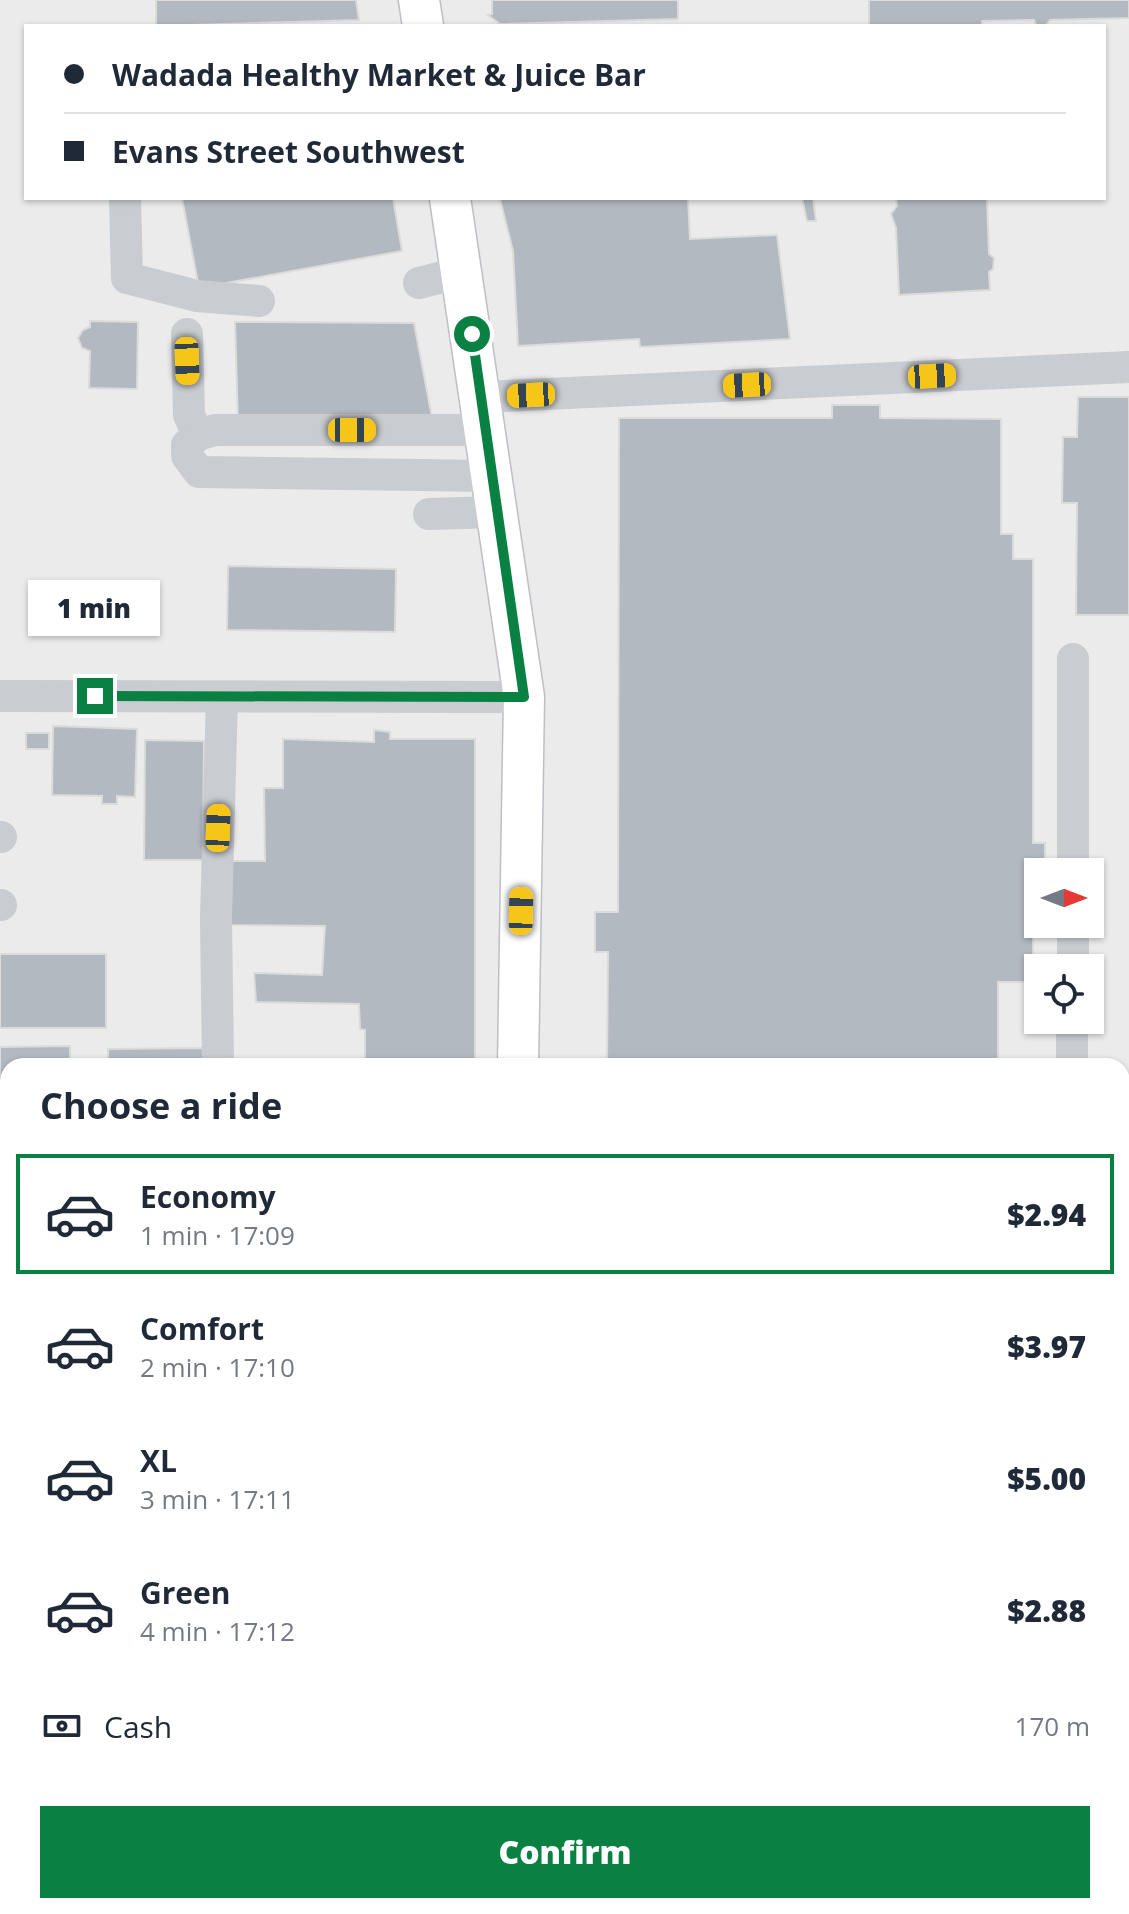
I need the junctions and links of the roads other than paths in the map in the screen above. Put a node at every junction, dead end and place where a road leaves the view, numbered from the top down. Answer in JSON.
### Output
{"nodes":[{"id":1,"x":419,"y":0,"type":"edge"},
{"id":2,"x":423,"y":24,"type":"edge"},
{"id":3,"x":125,"y":200,"type":"edge"},
{"id":4,"x":450,"y":200,"type":"edge"},
{"id":5,"x":462,"y":272,"type":"junction"},
{"id":6,"x":419,"y":283,"type":"dead end"},
{"id":7,"x":259,"y":301,"type":"dead end"},
{"id":8,"x":187,"y":334,"type":"dead end"},
{"id":9,"x":1129,"y":367,"type":"edge"},
{"id":10,"x":484,"y":414,"type":"junction"},
{"id":11,"x":198,"y":435,"type":"junction"},
{"id":12,"x":496,"y":494,"type":"junction"},
{"id":13,"x":429,"y":514,"type":"dead end"},
{"id":14,"x":1073,"y":659,"type":"dead end"},
{"id":15,"x":0,"y":696,"type":"edge"},
{"id":16,"x":222,"y":697,"type":"junction"},
{"id":17,"x":524,"y":697,"type":"junction"},
{"id":18,"x":1073,"y":858,"type":"edge"},
{"id":19,"x":1072,"y":1034,"type":"edge"},
{"id":20,"x":218,"y":1058,"type":"edge"},
{"id":21,"x":518,"y":1058,"type":"edge"},
{"id":22,"x":1072,"y":1058,"type":"edge"}],
"edges":[{"from":1,"to":2,"type":"main road"},
{"from":3,"to":7,"type":"street"},
{"from":4,"to":5,"type":"main road"},
{"from":5,"to":6,"type":"street"},
{"from":5,"to":10,"type":"main road"},
{"from":8,"to":11,"type":"street"},
{"from":9,"to":10,"type":"street"},
{"from":10,"to":11,"type":"street"},
{"from":10,"to":12,"type":"main road"},
{"from":11,"to":12,"type":"street"},
{"from":12,"to":13,"type":"street"},
{"from":12,"to":17,"type":"main road"},
{"from":14,"to":18,"type":"street"},
{"from":15,"to":16,"type":"street"},
{"from":16,"to":17,"type":"street"},
{"from":16,"to":20,"type":"street"},
{"from":17,"to":21,"type":"main road"},
{"from":19,"to":22,"type":"street"}]}
